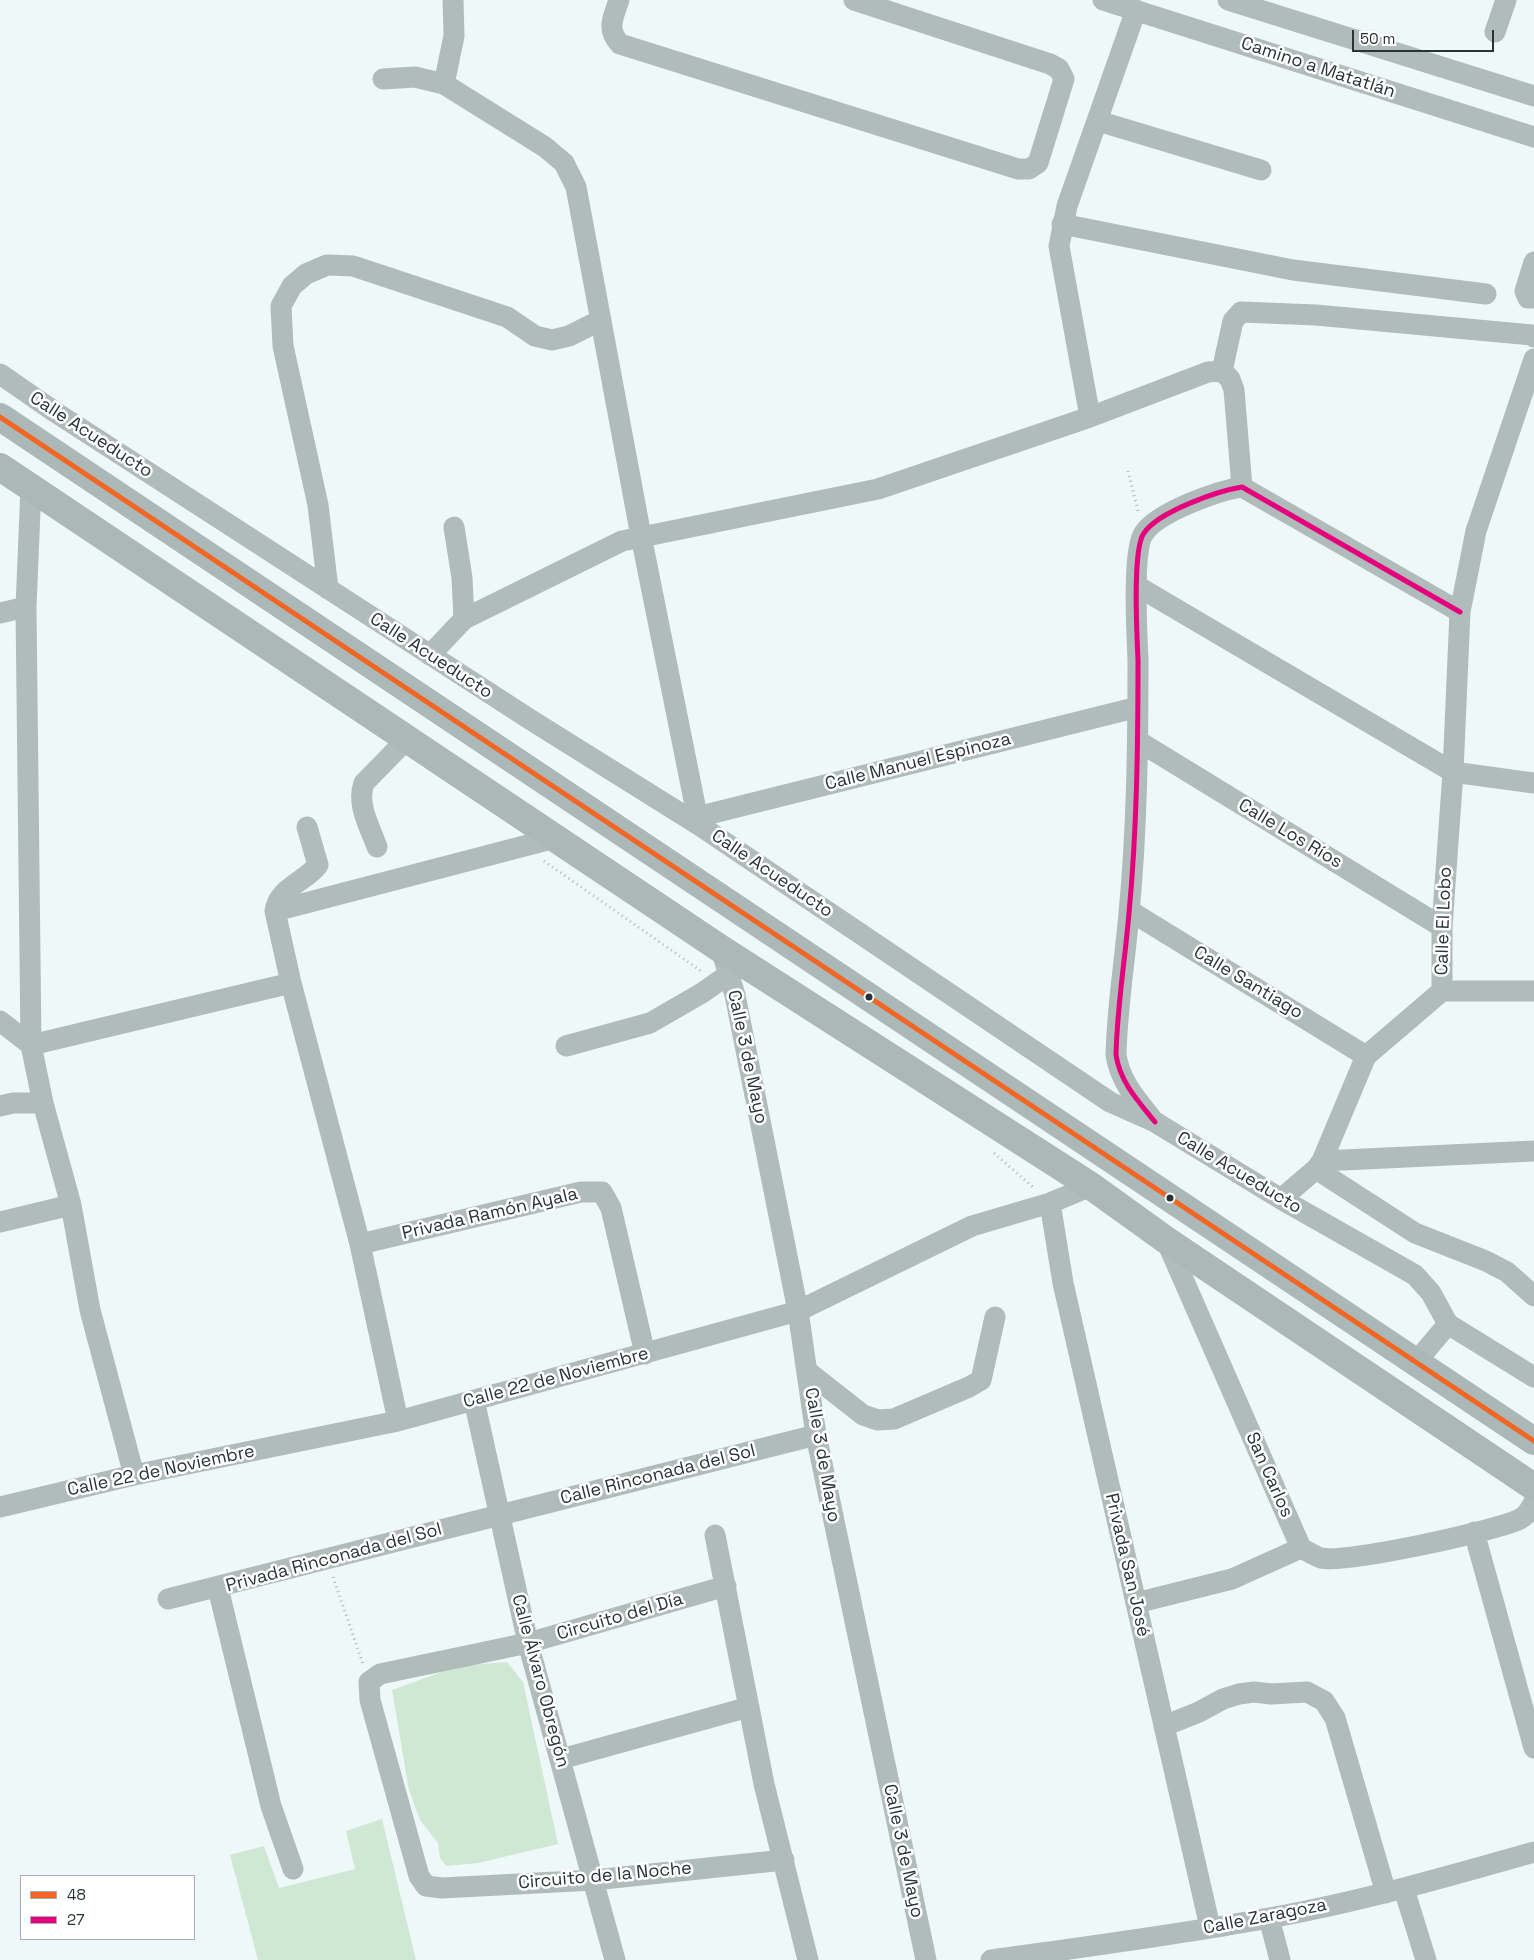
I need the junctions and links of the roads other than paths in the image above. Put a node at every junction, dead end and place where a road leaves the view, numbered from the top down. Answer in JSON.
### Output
{"nodes":[{"id":1,"x":453,"y":0,"type":"edge"},
{"id":2,"x":619,"y":0,"type":"edge"},
{"id":3,"x":854,"y":0,"type":"edge"},
{"id":4,"x":1103,"y":0,"type":"edge"},
{"id":5,"x":1228,"y":0,"type":"edge"},
{"id":6,"x":1506,"y":0,"type":"edge"},
{"id":7,"x":1136,"y":10,"type":"junction"},
{"id":8,"x":1495,"y":32,"type":"dead end"},
{"id":9,"x":384,"y":79,"type":"dead end"},
{"id":10,"x":444,"y":84,"type":"junction"},
{"id":11,"x":1534,"y":96,"type":"edge"},
{"id":12,"x":1098,"y":121,"type":"junction"},
{"id":13,"x":1534,"y":136,"type":"edge"},
{"id":14,"x":1261,"y":170,"type":"dead end"},
{"id":15,"x":1062,"y":224,"type":"junction"},
{"id":16,"x":1534,"y":262,"type":"edge"},
{"id":17,"x":1486,"y":294,"type":"dead end"},
{"id":18,"x":1534,"y":298,"type":"edge"},
{"id":19,"x":601,"y":320,"type":"junction"},
{"id":20,"x":1534,"y":337,"type":"edge"},
{"id":21,"x":1534,"y":359,"type":"edge"},
{"id":22,"x":1222,"y":371,"type":"junction"},
{"id":23,"x":0,"y":374,"type":"edge"},
{"id":24,"x":55,"y":412,"type":"junction"},
{"id":25,"x":0,"y":417,"type":"edge"},
{"id":26,"x":1090,"y":417,"type":"junction"},
{"id":27,"x":32,"y":438,"type":"junction"},
{"id":28,"x":0,"y":467,"type":"edge"},
{"id":29,"x":31,"y":487,"type":"junction"},
{"id":30,"x":1242,"y":488,"type":"junction"},
{"id":31,"x":454,"y":527,"type":"dead end"},
{"id":32,"x":641,"y":536,"type":"junction"},
{"id":33,"x":1137,"y":586,"type":"junction"},
{"id":34,"x":328,"y":589,"type":"junction"},
{"id":35,"x":26,"y":607,"type":"junction"},
{"id":36,"x":1460,"y":612,"type":"junction"},
{"id":37,"x":0,"y":613,"type":"edge"},
{"id":38,"x":464,"y":619,"type":"junction"},
{"id":39,"x":430,"y":655,"type":"junction"},
{"id":40,"x":1138,"y":707,"type":"junction"},
{"id":41,"x":407,"y":739,"type":"junction"},
{"id":42,"x":1138,"y":741,"type":"junction"},
{"id":43,"x":1453,"y":772,"type":"junction"},
{"id":44,"x":1534,"y":783,"type":"edge"},
{"id":45,"x":698,"y":821,"type":"junction"},
{"id":46,"x":308,"y":827,"type":"dead end"},
{"id":47,"x":555,"y":838,"type":"junction"},
{"id":48,"x":377,"y":847,"type":"dead end"},
{"id":49,"x":275,"y":911,"type":"junction"},
{"id":50,"x":1130,"y":911,"type":"junction"},
{"id":51,"x":1442,"y":927,"type":"junction"},
{"id":52,"x":725,"y":962,"type":"junction"},
{"id":53,"x":291,"y":983,"type":"junction"},
{"id":54,"x":1442,"y":991,"type":"junction"},
{"id":55,"x":1534,"y":991,"type":"edge"},
{"id":56,"x":0,"y":1021,"type":"edge"},
{"id":57,"x":31,"y":1044,"type":"junction"},
{"id":58,"x":566,"y":1046,"type":"dead end"},
{"id":59,"x":1366,"y":1056,"type":"junction"},
{"id":60,"x":43,"y":1103,"type":"junction"},
{"id":61,"x":0,"y":1106,"type":"edge"},
{"id":62,"x":1155,"y":1122,"type":"junction"},
{"id":63,"x":1534,"y":1151,"type":"edge"},
{"id":64,"x":1319,"y":1165,"type":"junction"},
{"id":65,"x":1091,"y":1186,"type":"junction"},
{"id":66,"x":1281,"y":1199,"type":"junction"},
{"id":67,"x":1050,"y":1203,"type":"junction"},
{"id":68,"x":71,"y":1205,"type":"junction"},
{"id":69,"x":0,"y":1222,"type":"edge"},
{"id":70,"x":1166,"y":1240,"type":"junction"},
{"id":71,"x":360,"y":1244,"type":"junction"},
{"id":72,"x":1534,"y":1296,"type":"edge"},
{"id":73,"x":798,"y":1311,"type":"junction"},
{"id":74,"x":995,"y":1317,"type":"dead end"},
{"id":75,"x":1448,"y":1324,"type":"junction"},
{"id":76,"x":645,"y":1354,"type":"junction"},
{"id":77,"x":1416,"y":1362,"type":"junction"},
{"id":78,"x":807,"y":1371,"type":"junction"},
{"id":79,"x":1534,"y":1377,"type":"edge"},
{"id":80,"x":474,"y":1400,"type":"junction"},
{"id":81,"x":398,"y":1421,"type":"junction"},
{"id":82,"x":816,"y":1435,"type":"junction"},
{"id":83,"x":1534,"y":1442,"type":"edge"},
{"id":84,"x":134,"y":1475,"type":"junction"},
{"id":85,"x":1534,"y":1487,"type":"edge"},
{"id":86,"x":1534,"y":1502,"type":"edge"},
{"id":87,"x":0,"y":1507,"type":"edge"},
{"id":88,"x":500,"y":1515,"type":"junction"},
{"id":89,"x":1474,"y":1532,"type":"junction"},
{"id":90,"x":715,"y":1535,"type":"dead end"},
{"id":91,"x":1301,"y":1548,"type":"junction"},
{"id":92,"x":726,"y":1586,"type":"junction"},
{"id":93,"x":218,"y":1588,"type":"junction"},
{"id":94,"x":168,"y":1599,"type":"dead end"},
{"id":95,"x":1136,"y":1603,"type":"junction"},
{"id":96,"x":528,"y":1642,"type":"junction"},
{"id":97,"x":749,"y":1707,"type":"junction"},
{"id":98,"x":1164,"y":1726,"type":"junction"},
{"id":99,"x":1534,"y":1748,"type":"edge"},
{"id":100,"x":560,"y":1759,"type":"junction"},
{"id":101,"x":1534,"y":1852,"type":"edge"},
{"id":102,"x":784,"y":1860,"type":"junction"},
{"id":103,"x":293,"y":1869,"type":"dead end"},
{"id":104,"x":594,"y":1880,"type":"junction"},
{"id":105,"x":426,"y":1886,"type":"joint"},
{"id":106,"x":1395,"y":1891,"type":"junction"},
{"id":107,"x":1270,"y":1918,"type":"junction"},
{"id":108,"x":1210,"y":1927,"type":"junction"},
{"id":109,"x":615,"y":1960,"type":"edge"},
{"id":110,"x":808,"y":1960,"type":"edge"},
{"id":111,"x":926,"y":1960,"type":"edge"},
{"id":112,"x":991,"y":1960,"type":"edge"},
{"id":113,"x":1280,"y":1960,"type":"edge"},
{"id":114,"x":1426,"y":1960,"type":"edge"}],
"edges":[{"from":1,"to":10,"type":"street"},
{"from":2,"to":3,"type":"street"},
{"from":4,"to":7,"type":"street","name":"Camino a Matatlán"},
{"from":5,"to":11,"type":"street"},
{"from":6,"to":8,"type":"street"},
{"from":7,"to":12,"type":"street"},
{"from":7,"to":13,"type":"street","name":"Camino a Matatlán"},
{"from":9,"to":10,"type":"street"},
{"from":10,"to":19,"type":"street"},
{"from":12,"to":14,"type":"street"},
{"from":12,"to":15,"type":"street"},
{"from":15,"to":17,"type":"street"},
{"from":15,"to":26,"type":"street"},
{"from":16,"to":18,"type":"street"},
{"from":19,"to":32,"type":"street"},
{"from":19,"to":34,"type":"street"},
{"from":20,"to":22,"type":"street"},
{"from":21,"to":36,"type":"street","name":"Calle El Lobo"},
{"from":22,"to":26,"type":"street"},
{"from":22,"to":30,"type":"street"},
{"from":23,"to":24,"type":"street","name":"Calle Acueducto"},
{"from":24,"to":27,"type":"street"},
{"from":24,"to":34,"type":"street","name":"Calle Acueducto"},
{"from":25,"to":27,"type":"highway"},
{"from":26,"to":32,"type":"street"},
{"from":27,"to":77,"type":"highway"},
{"from":28,"to":29,"type":"highway"},
{"from":29,"to":35,"type":"street"},
{"from":29,"to":41,"type":"highway"},
{"from":30,"to":33,"type":"street"},
{"from":30,"to":36,"type":"street"},
{"from":31,"to":38,"type":"street"},
{"from":32,"to":38,"type":"street"},
{"from":32,"to":45,"type":"street"},
{"from":33,"to":40,"type":"street"},
{"from":33,"to":43,"type":"street"},
{"from":34,"to":39,"type":"street","name":"Calle Acueducto"},
{"from":35,"to":37,"type":"street"},
{"from":35,"to":57,"type":"street"},
{"from":36,"to":43,"type":"street","name":"Calle El Lobo"},
{"from":38,"to":39,"type":"street"},
{"from":39,"to":45,"type":"street","name":"Calle Acueducto"},
{"from":40,"to":42,"type":"street"},
{"from":40,"to":45,"type":"street","name":"Calle Manuel Espinoza"},
{"from":41,"to":47,"type":"highway"},
{"from":41,"to":48,"type":"street"},
{"from":42,"to":50,"type":"street"},
{"from":42,"to":51,"type":"street","name":"Calle Los Ríos"},
{"from":43,"to":44,"type":"street"},
{"from":43,"to":51,"type":"street","name":"Calle El Lobo"},
{"from":45,"to":62,"type":"street","name":"Calle Acueducto"},
{"from":46,"to":49,"type":"street"},
{"from":47,"to":49,"type":"street"},
{"from":47,"to":52,"type":"highway"},
{"from":49,"to":53,"type":"street"},
{"from":50,"to":59,"type":"street","name":"Calle Santiago"},
{"from":50,"to":62,"type":"street"},
{"from":51,"to":54,"type":"street","name":"Calle El Lobo"},
{"from":52,"to":58,"type":"street"},
{"from":52,"to":65,"type":"highway"},
{"from":52,"to":73,"type":"street","name":"Calle 3 de Mayo"},
{"from":53,"to":57,"type":"street"},
{"from":53,"to":71,"type":"street"},
{"from":54,"to":55,"type":"street"},
{"from":54,"to":59,"type":"street","name":"Calle El Lobo"},
{"from":56,"to":57,"type":"street"},
{"from":57,"to":60,"type":"street"},
{"from":59,"to":64,"type":"street","name":"Calle El Lobo"},
{"from":60,"to":61,"type":"street"},
{"from":60,"to":68,"type":"street"},
{"from":62,"to":66,"type":"street","name":"Calle Acueducto"},
{"from":63,"to":64,"type":"street"},
{"from":64,"to":66,"type":"street","name":"Calle El Lobo"},
{"from":64,"to":72,"type":"street"},
{"from":65,"to":67,"type":"street","name":"Calle 22 de Noviembre"},
{"from":65,"to":70,"type":"highway"},
{"from":66,"to":75,"type":"street","name":"Calle Acueducto"},
{"from":67,"to":73,"type":"street","name":"Calle 22 de Noviembre"},
{"from":67,"to":95,"type":"street","name":"Privada San José"},
{"from":68,"to":69,"type":"street"},
{"from":68,"to":84,"type":"street"},
{"from":70,"to":85,"type":"highway"},
{"from":70,"to":91,"type":"street","name":"San Carlos"},
{"from":71,"to":76,"type":"street","name":"Privada Ramón Ayala"},
{"from":71,"to":81,"type":"street"},
{"from":73,"to":76,"type":"street","name":"Calle 22 de Noviembre"},
{"from":73,"to":78,"type":"street","name":"Calle 3 de Mayo"},
{"from":74,"to":78,"type":"street"},
{"from":75,"to":77,"type":"street"},
{"from":75,"to":79,"type":"street","name":"Calle Acueducto"},
{"from":76,"to":80,"type":"street","name":"Calle 22 de Noviembre"},
{"from":77,"to":83,"type":"highway"},
{"from":78,"to":82,"type":"street","name":"Calle 3 de Mayo"},
{"from":80,"to":81,"type":"street","name":"Calle 22 de Noviembre"},
{"from":80,"to":88,"type":"street","name":"Calle Álvaro Obregón"},
{"from":81,"to":84,"type":"street","name":"Calle 22 de Noviembre"},
{"from":82,"to":88,"type":"street","name":"Calle Rinconada del Sol"},
{"from":82,"to":111,"type":"street","name":"Calle 3 de Mayo"},
{"from":84,"to":87,"type":"street","name":"Calle 22 de Noviembre"},
{"from":86,"to":89,"type":"street"},
{"from":88,"to":93,"type":"street","name":"Privada Rinconada del Sol"},
{"from":88,"to":96,"type":"street","name":"Calle Álvaro Obregón"},
{"from":89,"to":91,"type":"street"},
{"from":89,"to":99,"type":"street"},
{"from":90,"to":92,"type":"street"},
{"from":91,"to":95,"type":"street"},
{"from":92,"to":96,"type":"street","name":"Circuito del Día"},
{"from":92,"to":97,"type":"street"},
{"from":93,"to":94,"type":"street","name":"Privada Rinconada del Sol"},
{"from":93,"to":103,"type":"street"},
{"from":95,"to":98,"type":"street","name":"Privada San José"},
{"from":96,"to":100,"type":"street","name":"Calle Álvaro Obregón"},
{"from":96,"to":105,"type":"street","name":"Circuito del Día"},
{"from":97,"to":100,"type":"street"},
{"from":97,"to":102,"type":"street"},
{"from":98,"to":106,"type":"street"},
{"from":98,"to":108,"type":"street","name":"Privada San José"},
{"from":100,"to":104,"type":"street","name":"Calle Álvaro Obregón"},
{"from":101,"to":106,"type":"street","name":"Calle Zaragoza"},
{"from":102,"to":104,"type":"street","name":"Circuito de la Noche"},
{"from":102,"to":110,"type":"street"},
{"from":104,"to":105,"type":"street","name":"Circuito de la Noche"},
{"from":104,"to":109,"type":"street","name":"Calle Álvaro Obregón"},
{"from":106,"to":107,"type":"street","name":"Calle Zaragoza"},
{"from":106,"to":114,"type":"street"},
{"from":107,"to":108,"type":"street","name":"Calle Zaragoza"},
{"from":107,"to":113,"type":"street"},
{"from":108,"to":112,"type":"street","name":"Calle Zaragoza"}]}
